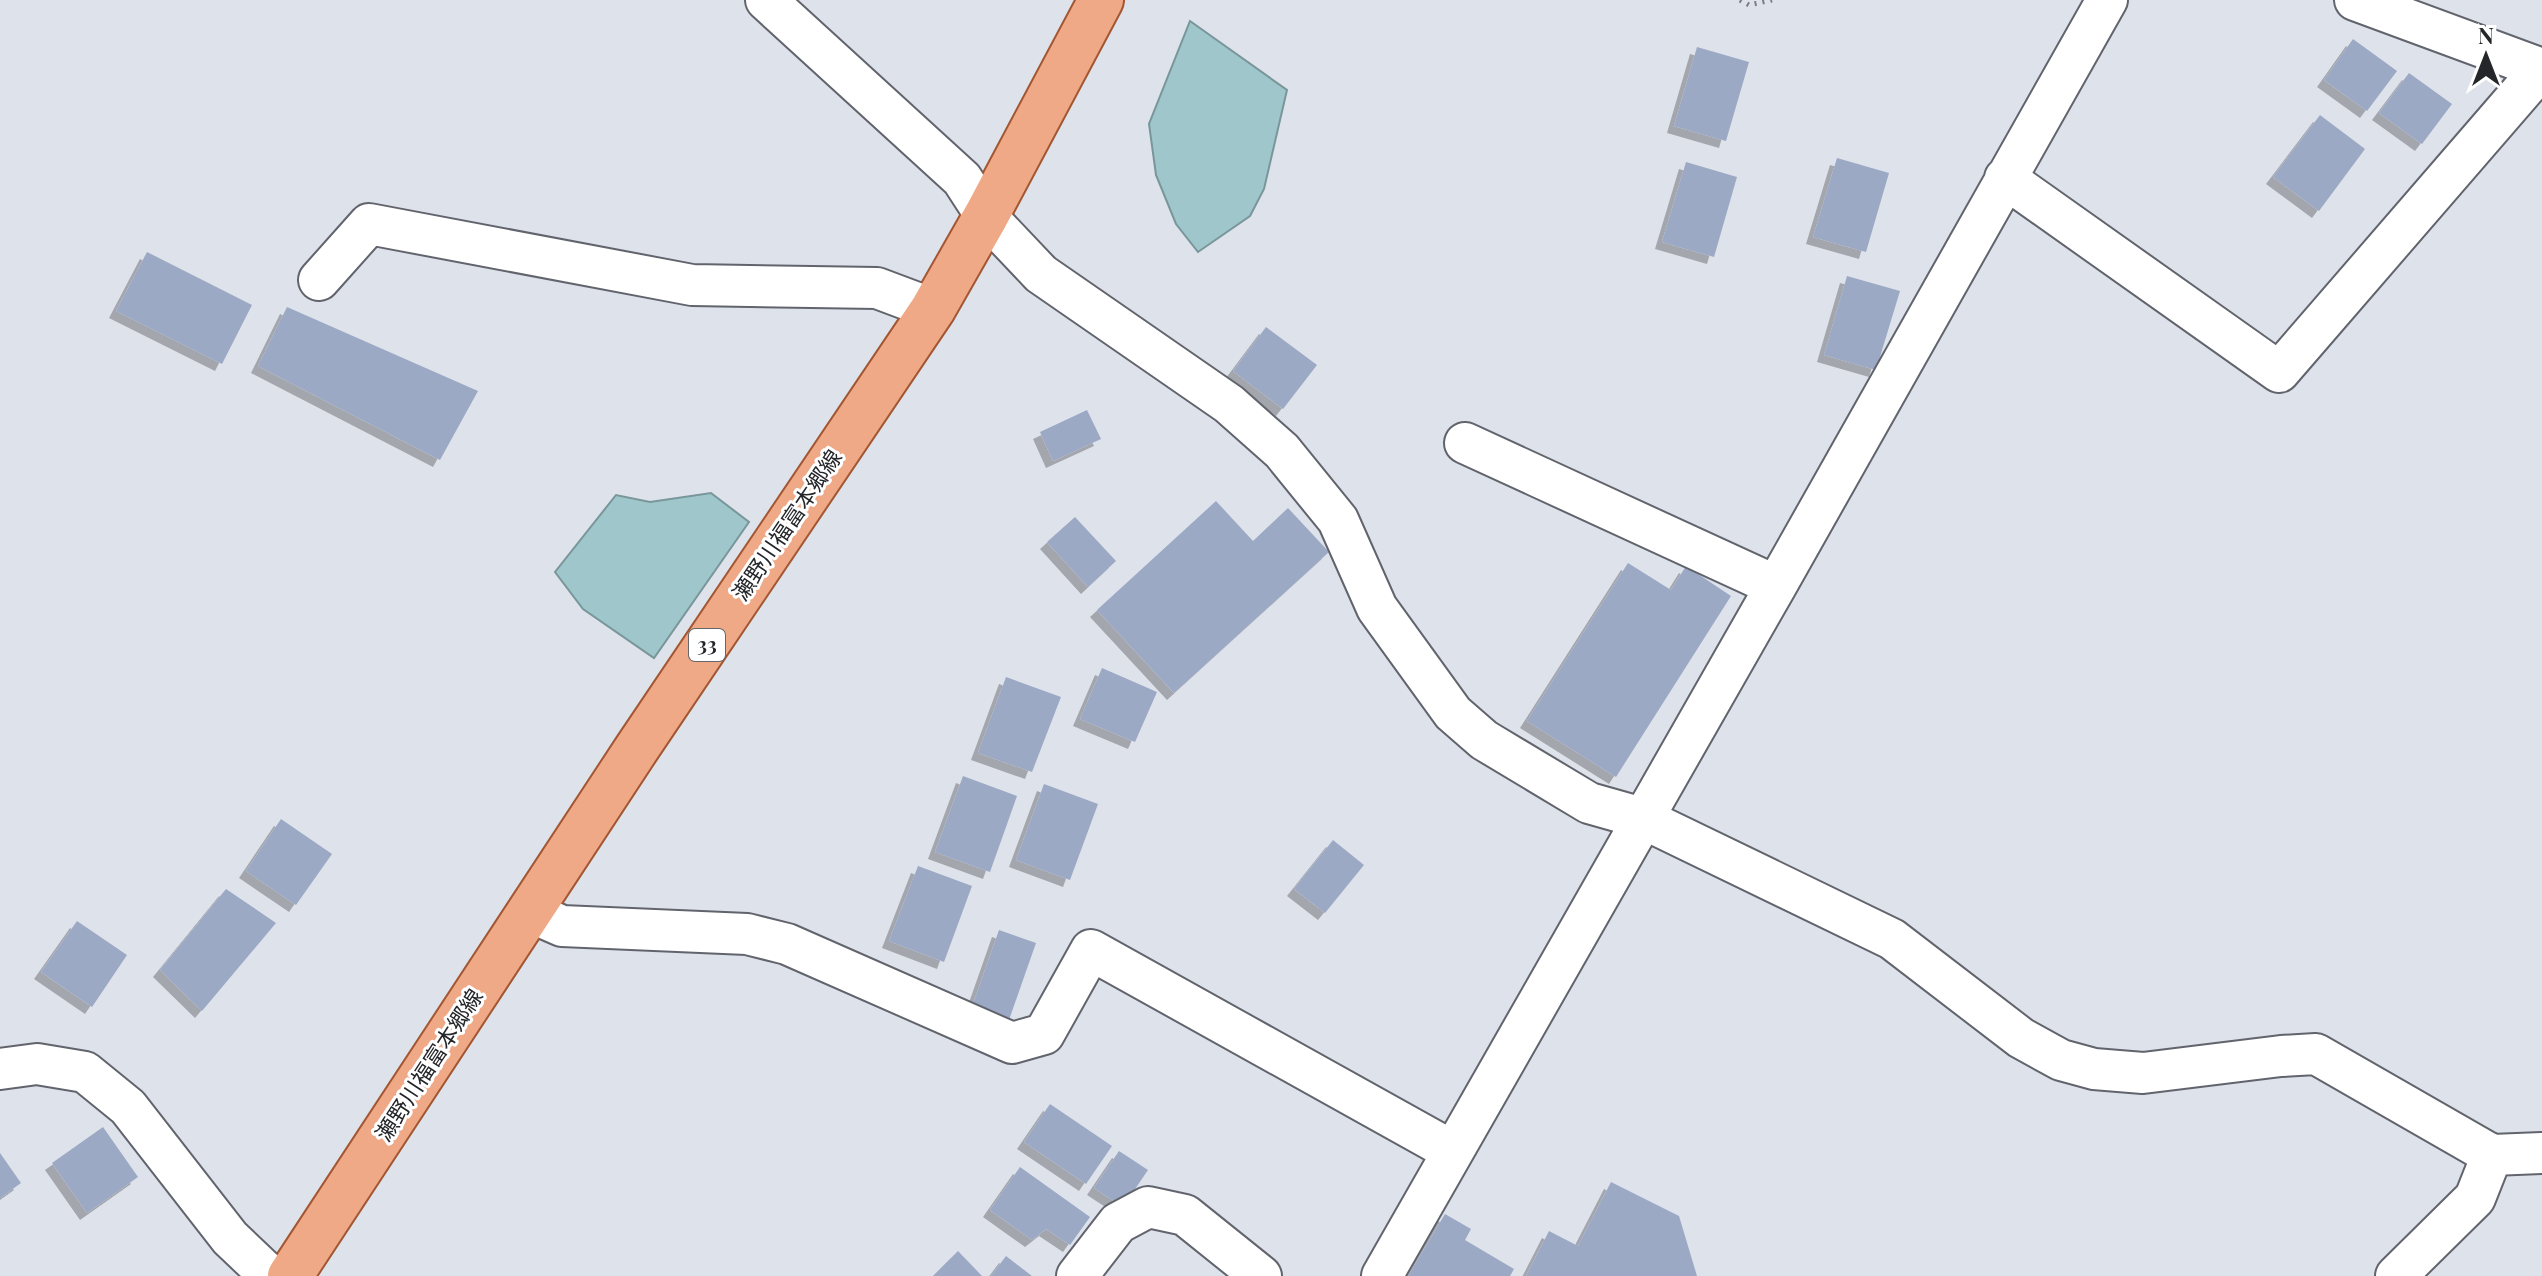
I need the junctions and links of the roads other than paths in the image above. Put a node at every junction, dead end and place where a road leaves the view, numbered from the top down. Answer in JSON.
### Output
{"nodes":[{"id":1,"x":766,"y":0,"type":"edge"},
{"id":2,"x":1101,"y":0,"type":"edge"},
{"id":3,"x":2107,"y":0,"type":"edge"},
{"id":4,"x":2355,"y":0,"type":"edge"},
{"id":5,"x":2541,"y":69,"type":"edge"},
{"id":6,"x":2005,"y":178,"type":"junction"},
{"id":7,"x":986,"y":216,"type":"junction"},
{"id":8,"x":319,"y":280,"type":"dead end"},
{"id":9,"x":933,"y":309,"type":"junction"},
{"id":10,"x":1465,"y":443,"type":"dead end"},
{"id":11,"x":1776,"y":586,"type":"junction"},
{"id":12,"x":1642,"y":818,"type":"junction"},
{"id":13,"x":530,"y":912,"type":"junction"},
{"id":14,"x":0,"y":1069,"type":"edge"},
{"id":15,"x":1452,"y":1151,"type":"junction"},
{"id":16,"x":2542,"y":1153,"type":"edge"},
{"id":17,"x":2492,"y":1155,"type":"junction"},
{"id":18,"x":270,"y":1276,"type":"edge"},
{"id":19,"x":290,"y":1276,"type":"edge"},
{"id":20,"x":1077,"y":1276,"type":"edge"},
{"id":21,"x":1261,"y":1276,"type":"edge"},
{"id":22,"x":1382,"y":1276,"type":"edge"},
{"id":23,"x":2396,"y":1276,"type":"edge"}],
"edges":[{"from":1,"to":7,"type":"street"},
{"from":2,"to":7,"type":"main road","name":"瀬野川福富本郷線","number":"33"},
{"from":3,"to":6,"type":"street"},
{"from":4,"to":5,"type":"street"},
{"from":5,"to":6,"type":"street"},
{"from":6,"to":11,"type":"street"},
{"from":7,"to":9,"type":"main road","name":"瀬野川福富本郷線","number":"33"},
{"from":7,"to":12,"type":"street"},
{"from":8,"to":9,"type":"street"},
{"from":9,"to":13,"type":"main road","name":"瀬野川福富本郷線","number":"33"},
{"from":10,"to":11,"type":"street"},
{"from":11,"to":12,"type":"street"},
{"from":12,"to":15,"type":"street"},
{"from":12,"to":17,"type":"street"},
{"from":13,"to":15,"type":"street"},
{"from":13,"to":19,"type":"main road","name":"瀬野川福富本郷線","number":"33"},
{"from":14,"to":18,"type":"street"},
{"from":15,"to":22,"type":"street"},
{"from":16,"to":17,"type":"street"},
{"from":17,"to":23,"type":"street"},
{"from":20,"to":21,"type":"street"}]}
